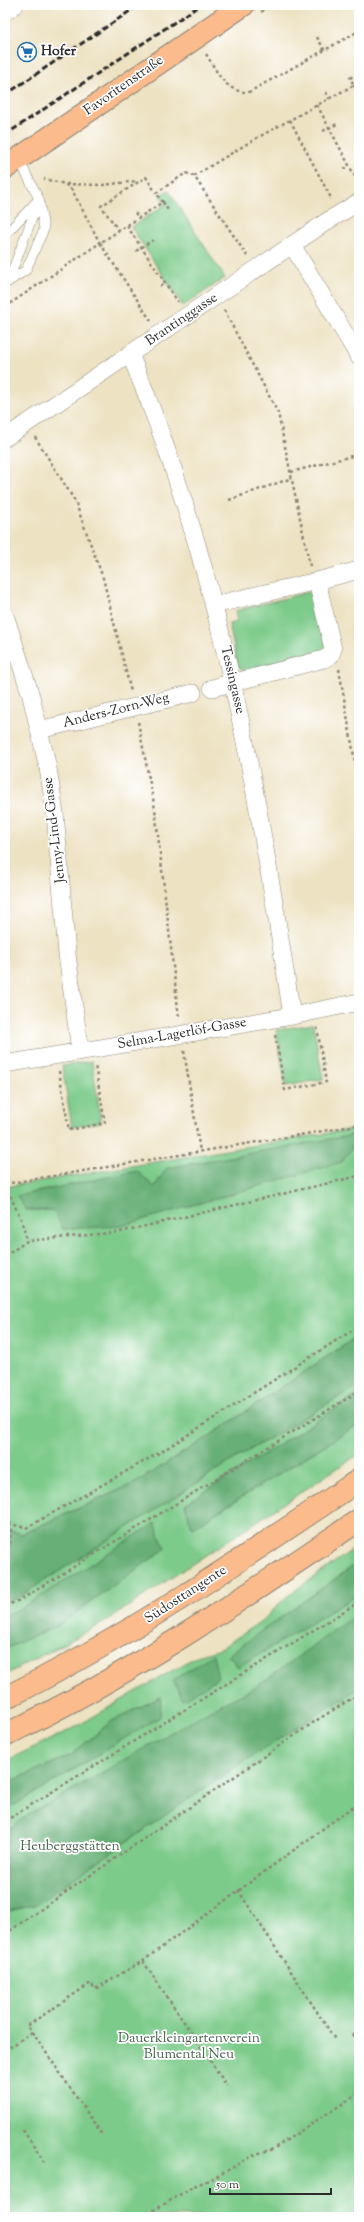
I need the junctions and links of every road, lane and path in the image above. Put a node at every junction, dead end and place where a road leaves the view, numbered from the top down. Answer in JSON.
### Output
{"nodes":[{"id":1,"x":15,"y":5,"type":"edge"},
{"id":2,"x":243,"y":5,"type":"edge"},
{"id":3,"x":5,"y":12,"type":"edge"},
{"id":4,"x":359,"y":31,"type":"edge"},
{"id":5,"x":317,"y":38,"type":"dead end"},
{"id":6,"x":203,"y":50,"type":"dead end"},
{"id":7,"x":325,"y":51,"type":"junction"},
{"id":8,"x":359,"y":73,"type":"edge"},
{"id":9,"x":354,"y":85,"type":"junction"},
{"id":10,"x":326,"y":92,"type":"dead end"},
{"id":11,"x":359,"y":94,"type":"edge"},
{"id":12,"x":329,"y":99,"type":"junction"},
{"id":13,"x":317,"y":106,"type":"junction"},
{"id":14,"x":290,"y":120,"type":"junction"},
{"id":15,"x":339,"y":123,"type":"dead end"},
{"id":16,"x":329,"y":128,"type":"junction"},
{"id":17,"x":324,"y":131,"type":"dead end"},
{"id":18,"x":12,"y":163,"type":"edge"},
{"id":19,"x":349,"y":166,"type":"junction"},
{"id":20,"x":344,"y":169,"type":"dead end"},
{"id":21,"x":42,"y":176,"type":"dead end"},
{"id":22,"x":194,"y":176,"type":"junction"},
{"id":23,"x":139,"y":181,"type":"junction"},
{"id":24,"x":359,"y":182,"type":"edge"},
{"id":25,"x":66,"y":184,"type":"junction"},
{"id":26,"x":156,"y":193,"type":"junction"},
{"id":27,"x":39,"y":199,"type":"junction"},
{"id":28,"x":163,"y":202,"type":"junction"},
{"id":29,"x":359,"y":202,"type":"edge"},
{"id":30,"x":169,"y":212,"type":"dead end"},
{"id":31,"x":135,"y":213,"type":"dead end"},
{"id":32,"x":139,"y":218,"type":"junction"},
{"id":33,"x":329,"y":220,"type":"junction"},
{"id":34,"x":127,"y":226,"type":"junction"},
{"id":35,"x":118,"y":231,"type":"junction"},
{"id":36,"x":5,"y":235,"type":"edge"},
{"id":37,"x":153,"y":240,"type":"dead end"},
{"id":38,"x":100,"y":243,"type":"junction"},
{"id":39,"x":292,"y":245,"type":"junction"},
{"id":40,"x":142,"y":247,"type":"junction"},
{"id":41,"x":136,"y":250,"type":"dead end"},
{"id":42,"x":256,"y":270,"type":"junction"},
{"id":43,"x":7,"y":283,"type":"edge"},
{"id":44,"x":165,"y":283,"type":"junction"},
{"id":45,"x":160,"y":286,"type":"dead end"},
{"id":46,"x":217,"y":296,"type":"junction"},
{"id":47,"x":5,"y":306,"type":"edge"},
{"id":48,"x":186,"y":316,"type":"junction"},
{"id":49,"x":160,"y":334,"type":"junction"},
{"id":50,"x":130,"y":354,"type":"junction"},
{"id":51,"x":359,"y":357,"type":"edge"},
{"id":52,"x":27,"y":423,"type":"junction"},
{"id":53,"x":5,"y":438,"type":"edge"},
{"id":54,"x":356,"y":455,"type":"dead end"},
{"id":55,"x":291,"y":472,"type":"junction"},
{"id":56,"x":292,"y":478,"type":"junction"},
{"id":57,"x":229,"y":500,"type":"dead end"},
{"id":58,"x":359,"y":570,"type":"edge"},
{"id":59,"x":317,"y":581,"type":"junction"},
{"id":60,"x":214,"y":605,"type":"junction"},
{"id":61,"x":5,"y":614,"type":"edge"},
{"id":62,"x":331,"y":655,"type":"junction"},
{"id":63,"x":234,"y":682,"type":"junction"},
{"id":64,"x":212,"y":688,"type":"dead end"},
{"id":65,"x":193,"y":693,"type":"dead end"},
{"id":66,"x":135,"y":707,"type":"junction"},
{"id":67,"x":39,"y":730,"type":"junction"},
{"id":68,"x":359,"y":785,"type":"edge"},
{"id":69,"x":359,"y":1002,"type":"edge"},
{"id":70,"x":314,"y":1012,"type":"junction"},
{"id":71,"x":292,"y":1016,"type":"junction"},
{"id":72,"x":272,"y":1018,"type":"junction"},
{"id":73,"x":181,"y":1034,"type":"junction"},
{"id":74,"x":86,"y":1050,"type":"junction"},
{"id":75,"x":56,"y":1055,"type":"junction"},
{"id":76,"x":5,"y":1064,"type":"edge"},
{"id":77,"x":359,"y":1125,"type":"edge"},
{"id":78,"x":200,"y":1151,"type":"junction"},
{"id":79,"x":359,"y":1176,"type":"edge"},
{"id":80,"x":5,"y":1185,"type":"edge"},
{"id":81,"x":27,"y":1241,"type":"junction"},
{"id":82,"x":5,"y":1256,"type":"edge"},
{"id":83,"x":359,"y":1326,"type":"edge"},
{"id":84,"x":359,"y":1391,"type":"edge"},
{"id":85,"x":359,"y":1480,"type":"edge"},
{"id":86,"x":5,"y":1518,"type":"edge"},
{"id":87,"x":359,"y":1520,"type":"edge"},
{"id":88,"x":11,"y":1524,"type":"junction"},
{"id":89,"x":5,"y":1548,"type":"edge"},
{"id":90,"x":359,"y":1602,"type":"edge"},
{"id":91,"x":5,"y":1606,"type":"edge"},
{"id":92,"x":359,"y":1694,"type":"edge"},
{"id":93,"x":5,"y":1698,"type":"edge"},
{"id":94,"x":5,"y":1735,"type":"edge"},
{"id":95,"x":359,"y":1802,"type":"edge"},
{"id":96,"x":351,"y":1808,"type":"junction"},
{"id":97,"x":5,"y":1821,"type":"edge"},
{"id":98,"x":359,"y":1821,"type":"edge"},
{"id":99,"x":238,"y":1890,"type":"junction"},
{"id":100,"x":5,"y":1934,"type":"edge"},
{"id":101,"x":143,"y":1960,"type":"junction"},
{"id":102,"x":32,"y":2032,"type":"junction"},
{"id":103,"x":353,"y":2034,"type":"dead end"},
{"id":104,"x":336,"y":2041,"type":"dead end"},
{"id":105,"x":359,"y":2043,"type":"edge"},
{"id":106,"x":5,"y":2051,"type":"edge"},
{"id":107,"x":227,"y":2086,"type":"dead end"},
{"id":108,"x":359,"y":2093,"type":"edge"},
{"id":109,"x":23,"y":2130,"type":"dead end"},
{"id":110,"x":103,"y":2136,"type":"dead end"},
{"id":111,"x":44,"y":2162,"type":"dead end"},
{"id":112,"x":144,"y":2217,"type":"edge"}],
"edges":[{"from":1,"to":3,"type":"street"},
{"from":2,"to":18,"type":"main road","name":"Favoritenstraße"},
{"from":4,"to":7,"type":"path"},
{"from":5,"to":7,"type":"path"},
{"from":6,"to":7,"type":"path"},
{"from":8,"to":9,"type":"path"},
{"from":9,"to":11,"type":"path"},
{"from":9,"to":12,"type":"path"},
{"from":10,"to":12,"type":"path"},
{"from":12,"to":13,"type":"path"},
{"from":13,"to":14,"type":"path"},
{"from":13,"to":16,"type":"path"},
{"from":14,"to":22,"type":"path"},
{"from":14,"to":33,"type":"path"},
{"from":15,"to":16,"type":"path"},
{"from":16,"to":17,"type":"path"},
{"from":16,"to":19,"type":"path"},
{"from":18,"to":27,"type":"lane"},
{"from":19,"to":20,"type":"path"},
{"from":19,"to":24,"type":"path"},
{"from":21,"to":25,"type":"path"},
{"from":22,"to":26,"type":"path"},
{"from":22,"to":42,"type":"path"},
{"from":23,"to":25,"type":"path"},
{"from":23,"to":26,"type":"path"},
{"from":23,"to":35,"type":"path"},
{"from":25,"to":38,"type":"path"},
{"from":26,"to":28,"type":"path"},
{"from":27,"to":36,"type":"lane"},
{"from":27,"to":43,"type":"lane"},
{"from":27,"to":43,"type":"lane"},
{"from":28,"to":30,"type":"path"},
{"from":28,"to":32,"type":"path"},
{"from":29,"to":33,"type":"street","name":"Brantinggasse"},
{"from":31,"to":32,"type":"path"},
{"from":32,"to":34,"type":"path"},
{"from":33,"to":39,"type":"street","name":"Brantinggasse"},
{"from":34,"to":35,"type":"path"},
{"from":34,"to":40,"type":"path"},
{"from":35,"to":38,"type":"path"},
{"from":37,"to":40,"type":"path"},
{"from":38,"to":47,"type":"path"},
{"from":38,"to":49,"type":"path"},
{"from":39,"to":42,"type":"street","name":"Brantinggasse"},
{"from":39,"to":51,"type":"street"},
{"from":40,"to":41,"type":"path"},
{"from":40,"to":44,"type":"path"},
{"from":42,"to":46,"type":"street","name":"Brantinggasse"},
{"from":44,"to":45,"type":"path"},
{"from":44,"to":48,"type":"path"},
{"from":46,"to":48,"type":"street","name":"Brantinggasse"},
{"from":46,"to":55,"type":"path"},
{"from":48,"to":49,"type":"street","name":"Brantinggasse"},
{"from":49,"to":50,"type":"street","name":"Brantinggasse"},
{"from":50,"to":52,"type":"street","name":"Brantinggasse"},
{"from":50,"to":60,"type":"street","name":"Tessingasse"},
{"from":52,"to":53,"type":"street","name":"Brantinggasse"},
{"from":52,"to":66,"type":"path"},
{"from":54,"to":55,"type":"path"},
{"from":55,"to":56,"type":"path"},
{"from":56,"to":57,"type":"path"},
{"from":56,"to":59,"type":"path"},
{"from":58,"to":59,"type":"street"},
{"from":59,"to":60,"type":"street"},
{"from":59,"to":62,"type":"street"},
{"from":60,"to":63,"type":"street","name":"Tessingasse"},
{"from":61,"to":67,"type":"street","name":"Jenny-Lind-Gasse"},
{"from":62,"to":63,"type":"street"},
{"from":62,"to":68,"type":"path"},
{"from":63,"to":64,"type":"street"},
{"from":63,"to":71,"type":"street","name":"Tessingasse"},
{"from":65,"to":66,"type":"street","name":"Anders-Zorn-Weg"},
{"from":66,"to":67,"type":"street","name":"Anders-Zorn-Weg"},
{"from":66,"to":73,"type":"path"},
{"from":67,"to":74,"type":"street","name":"Jenny-Lind-Gasse"},
{"from":69,"to":70,"type":"street","name":"Selma-Lagerlöf-Gasse"},
{"from":70,"to":71,"type":"street","name":"Selma-Lagerlöf-Gasse"},
{"from":70,"to":72,"type":"path"},
{"from":71,"to":72,"type":"street","name":"Selma-Lagerlöf-Gasse"},
{"from":72,"to":73,"type":"street","name":"Selma-Lagerlöf-Gasse"},
{"from":73,"to":74,"type":"street","name":"Selma-Lagerlöf-Gasse"},
{"from":73,"to":78,"type":"path"},
{"from":74,"to":75,"type":"street","name":"Selma-Lagerlöf-Gasse"},
{"from":74,"to":75,"type":"path"},
{"from":75,"to":76,"type":"street","name":"Selma-Lagerlöf-Gasse"},
{"from":77,"to":78,"type":"path"},
{"from":78,"to":80,"type":"path"},
{"from":79,"to":81,"type":"path"},
{"from":80,"to":81,"type":"path"},
{"from":81,"to":82,"type":"path"},
{"from":83,"to":88,"type":"path"},
{"from":84,"to":91,"type":"path"},
{"from":85,"to":93,"type":"main road","name":"Südosttangente"},
{"from":86,"to":88,"type":"path"},
{"from":87,"to":94,"type":"main road"},
{"from":88,"to":89,"type":"path"},
{"from":90,"to":97,"type":"path"},
{"from":92,"to":100,"type":"path"},
{"from":95,"to":96,"type":"path"},
{"from":96,"to":98,"type":"path"},
{"from":96,"to":99,"type":"path"},
{"from":99,"to":101,"type":"path"},
{"from":99,"to":104,"type":"path"},
{"from":101,"to":102,"type":"path"},
{"from":101,"to":107,"type":"path"},
{"from":102,"to":106,"type":"path"},
{"from":102,"to":110,"type":"path"},
{"from":103,"to":105,"type":"path"},
{"from":108,"to":112,"type":"path"},
{"from":109,"to":111,"type":"path"}]}
